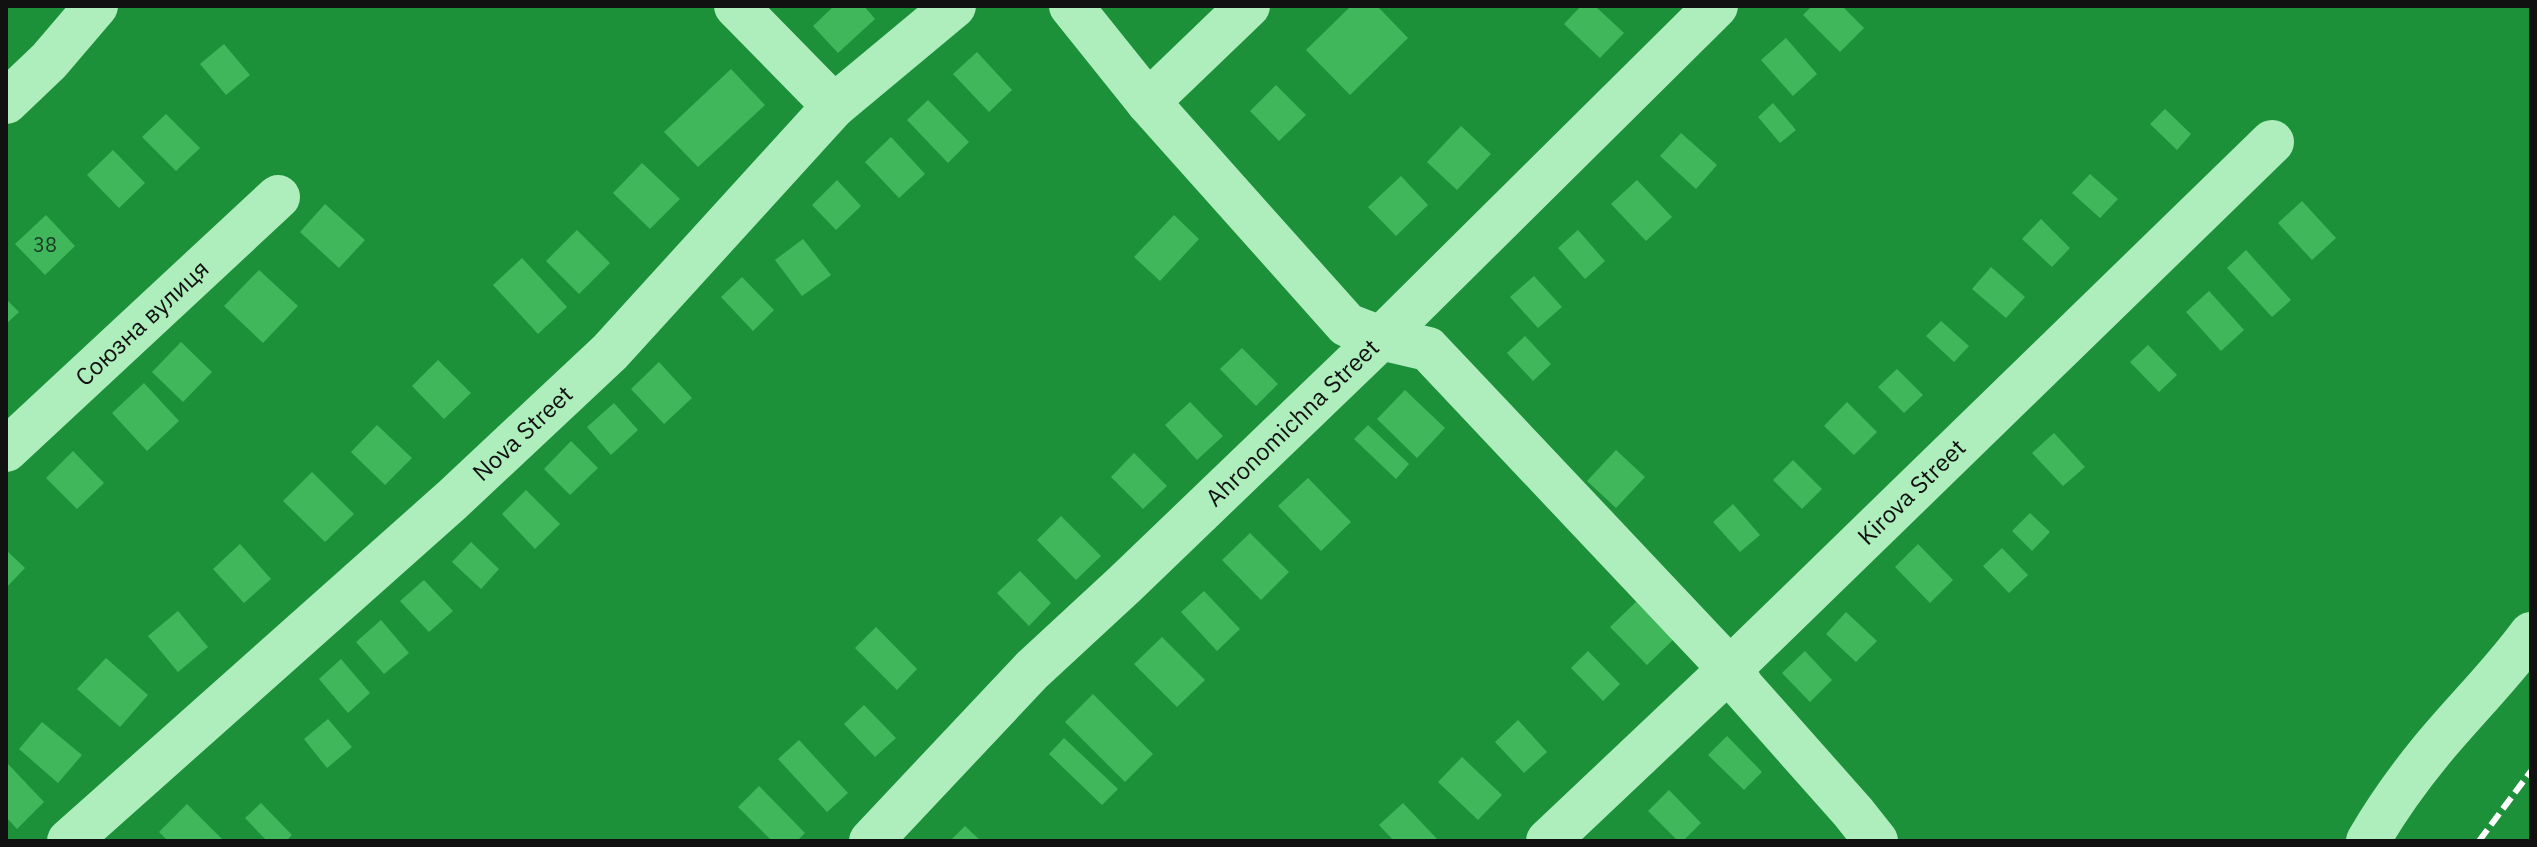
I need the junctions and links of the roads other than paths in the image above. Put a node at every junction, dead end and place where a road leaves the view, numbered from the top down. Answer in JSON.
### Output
{"nodes":[{"id":1,"x":96,"y":6,"type":"edge"},
{"id":2,"x":736,"y":6,"type":"edge"},
{"id":3,"x":954,"y":6,"type":"edge"},
{"id":4,"x":1071,"y":6,"type":"edge"},
{"id":5,"x":1248,"y":6,"type":"edge"},
{"id":6,"x":1716,"y":6,"type":"edge"},
{"id":7,"x":6,"y":102,"type":"edge"},
{"id":8,"x":1148,"y":102,"type":"junction"},
{"id":9,"x":834,"y":106,"type":"junction"},
{"id":10,"x":2272,"y":142,"type":"dead end"},
{"id":11,"x":278,"y":197,"type":"dead end"},
{"id":12,"x":1381,"y":338,"type":"junction"},
{"id":13,"x":6,"y":450,"type":"edge"},
{"id":14,"x":2531,"y":634,"type":"edge"},
{"id":15,"x":1730,"y":669,"type":"junction"},
{"id":16,"x":69,"y":841,"type":"edge"},
{"id":17,"x":871,"y":841,"type":"edge"},
{"id":18,"x":1548,"y":841,"type":"edge"},
{"id":19,"x":1876,"y":841,"type":"edge"},
{"id":20,"x":2368,"y":841,"type":"edge"}],
"edges":[{"from":1,"to":7,"type":"street"},
{"from":2,"to":9,"type":"street"},
{"from":3,"to":9,"type":"street","name":"Nova Street"},
{"from":4,"to":8,"type":"street"},
{"from":5,"to":8,"type":"street"},
{"from":6,"to":12,"type":"street","name":"Ahronomichna Street"},
{"from":8,"to":12,"type":"street"},
{"from":9,"to":16,"type":"street","name":"Nova Street"},
{"from":10,"to":15,"type":"street","name":"Kirova Street"},
{"from":11,"to":13,"type":"street","name":"Союзна вулиця"},
{"from":12,"to":15,"type":"street"},
{"from":12,"to":17,"type":"street","name":"Ahronomichna Street"},
{"from":14,"to":20,"type":"street"},
{"from":15,"to":18,"type":"street","name":"Kirova Street"},
{"from":15,"to":19,"type":"street"}]}
